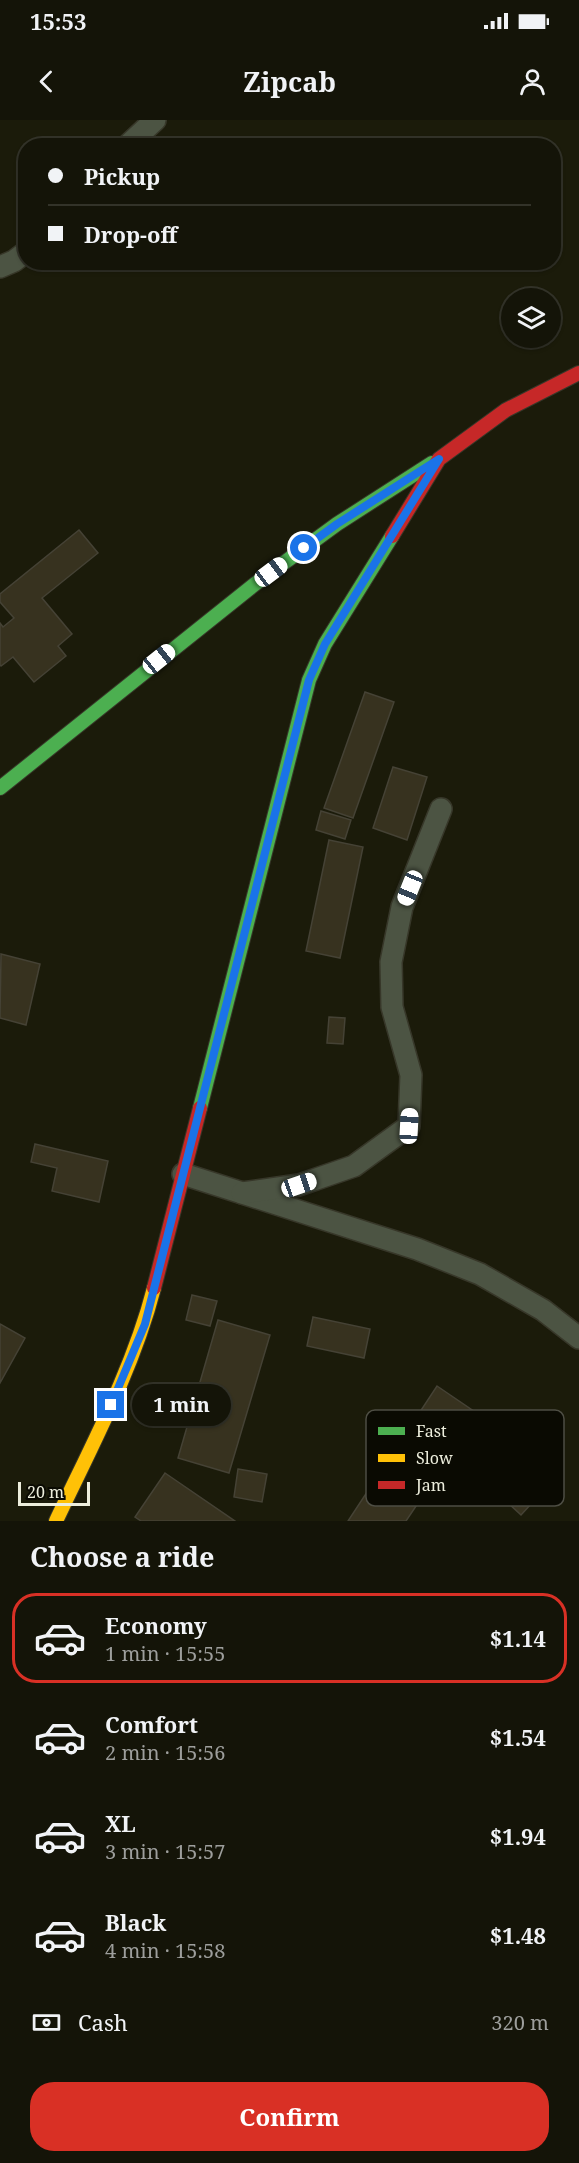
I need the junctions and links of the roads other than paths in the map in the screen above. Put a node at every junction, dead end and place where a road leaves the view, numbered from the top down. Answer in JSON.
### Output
{"nodes":[{"id":1,"x":155,"y":120,"type":"edge"},
{"id":2,"x":136,"y":138,"type":"edge"},
{"id":3,"x":18,"y":258,"type":"edge"},
{"id":4,"x":0,"y":267,"type":"edge"},
{"id":5,"x":579,"y":373,"type":"edge"},
{"id":6,"x":439,"y":459,"type":"junction"},
{"id":7,"x":0,"y":788,"type":"edge"},
{"id":8,"x":441,"y":809,"type":"dead end"},
{"id":9,"x":183,"y":1174,"type":"junction"},
{"id":10,"x":242,"y":1193,"type":"junction"},
{"id":11,"x":579,"y":1338,"type":"edge"},
{"id":12,"x":56,"y":1521,"type":"edge"}],
"edges":[{"from":1,"to":2,"type":"street"},
{"from":3,"to":4,"type":"street"},
{"from":5,"to":6,"type":"main road"},
{"from":6,"to":7,"type":"main road"},
{"from":6,"to":9,"type":"main road"},
{"from":8,"to":10,"type":"street"},
{"from":9,"to":10,"type":"street"},
{"from":9,"to":12,"type":"main road"},
{"from":10,"to":11,"type":"street"}]}
